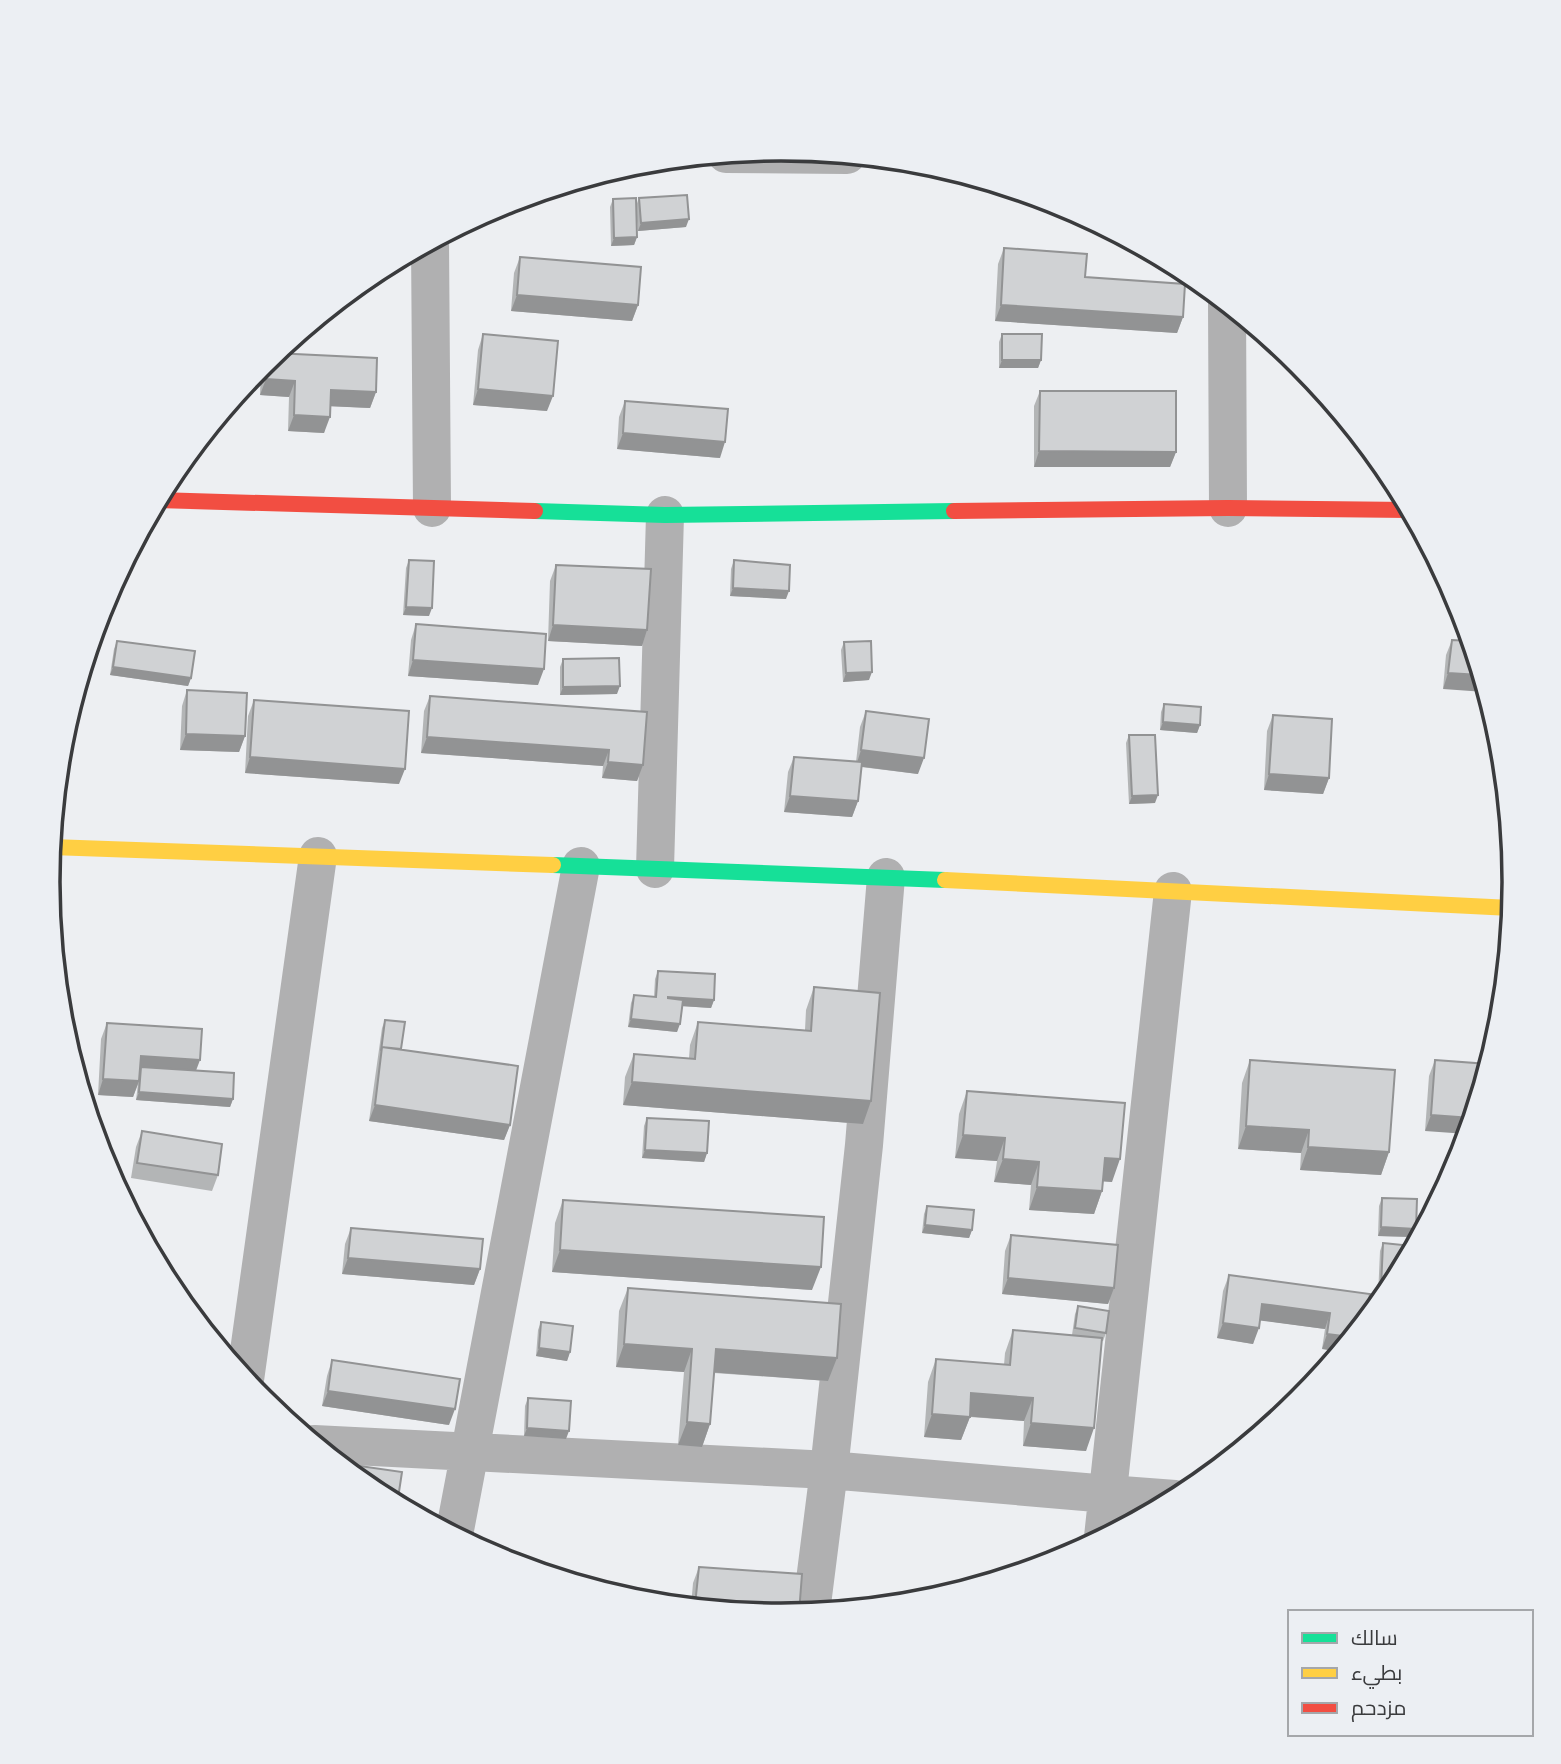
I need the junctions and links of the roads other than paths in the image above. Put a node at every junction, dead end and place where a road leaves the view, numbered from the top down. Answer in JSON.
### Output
{"nodes":[{"id":1,"x":430,"y":252,"type":"edge"},
{"id":2,"x":1227,"y":317,"type":"edge"},
{"id":3,"x":169,"y":500,"type":"edge"},
{"id":4,"x":432,"y":508,"type":"junction"},
{"id":5,"x":1228,"y":508,"type":"junction"},
{"id":6,"x":1398,"y":510,"type":"edge"},
{"id":7,"x":665,"y":515,"type":"junction"},
{"id":8,"x":61,"y":848,"type":"edge"},
{"id":9,"x":318,"y":856,"type":"junction"},
{"id":10,"x":580,"y":866,"type":"junction"},
{"id":11,"x":655,"y":869,"type":"junction"},
{"id":12,"x":886,"y":877,"type":"junction"},
{"id":13,"x":1173,"y":891,"type":"junction"},
{"id":14,"x":1501,"y":907,"type":"edge"},
{"id":15,"x":247,"y":1366,"type":"edge"},
{"id":16,"x":331,"y":1445,"type":"edge"},
{"id":17,"x":469,"y":1451,"type":"junction"},
{"id":18,"x":829,"y":1470,"type":"junction"},
{"id":19,"x":1108,"y":1494,"type":"junction"},
{"id":20,"x":1155,"y":1497,"type":"edge"},
{"id":21,"x":456,"y":1526,"type":"edge"},
{"id":22,"x":1104,"y":1526,"type":"edge"},
{"id":23,"x":812,"y":1602,"type":"edge"}],
"edges":[{"from":1,"to":4,"type":"street"},
{"from":2,"to":5,"type":"street"},
{"from":3,"to":4,"type":"street"},
{"from":4,"to":7,"type":"street"},
{"from":5,"to":6,"type":"street"},
{"from":5,"to":7,"type":"street"},
{"from":7,"to":11,"type":"street"},
{"from":8,"to":9,"type":"street"},
{"from":9,"to":10,"type":"street"},
{"from":9,"to":15,"type":"street"},
{"from":10,"to":11,"type":"street"},
{"from":10,"to":17,"type":"street"},
{"from":11,"to":12,"type":"street"},
{"from":12,"to":13,"type":"street"},
{"from":12,"to":18,"type":"street"},
{"from":13,"to":14,"type":"street"},
{"from":13,"to":19,"type":"street"},
{"from":16,"to":17,"type":"street"},
{"from":17,"to":18,"type":"street"},
{"from":17,"to":21,"type":"street"},
{"from":18,"to":19,"type":"street"},
{"from":18,"to":23,"type":"street"},
{"from":19,"to":20,"type":"street"},
{"from":19,"to":22,"type":"street"}]}
